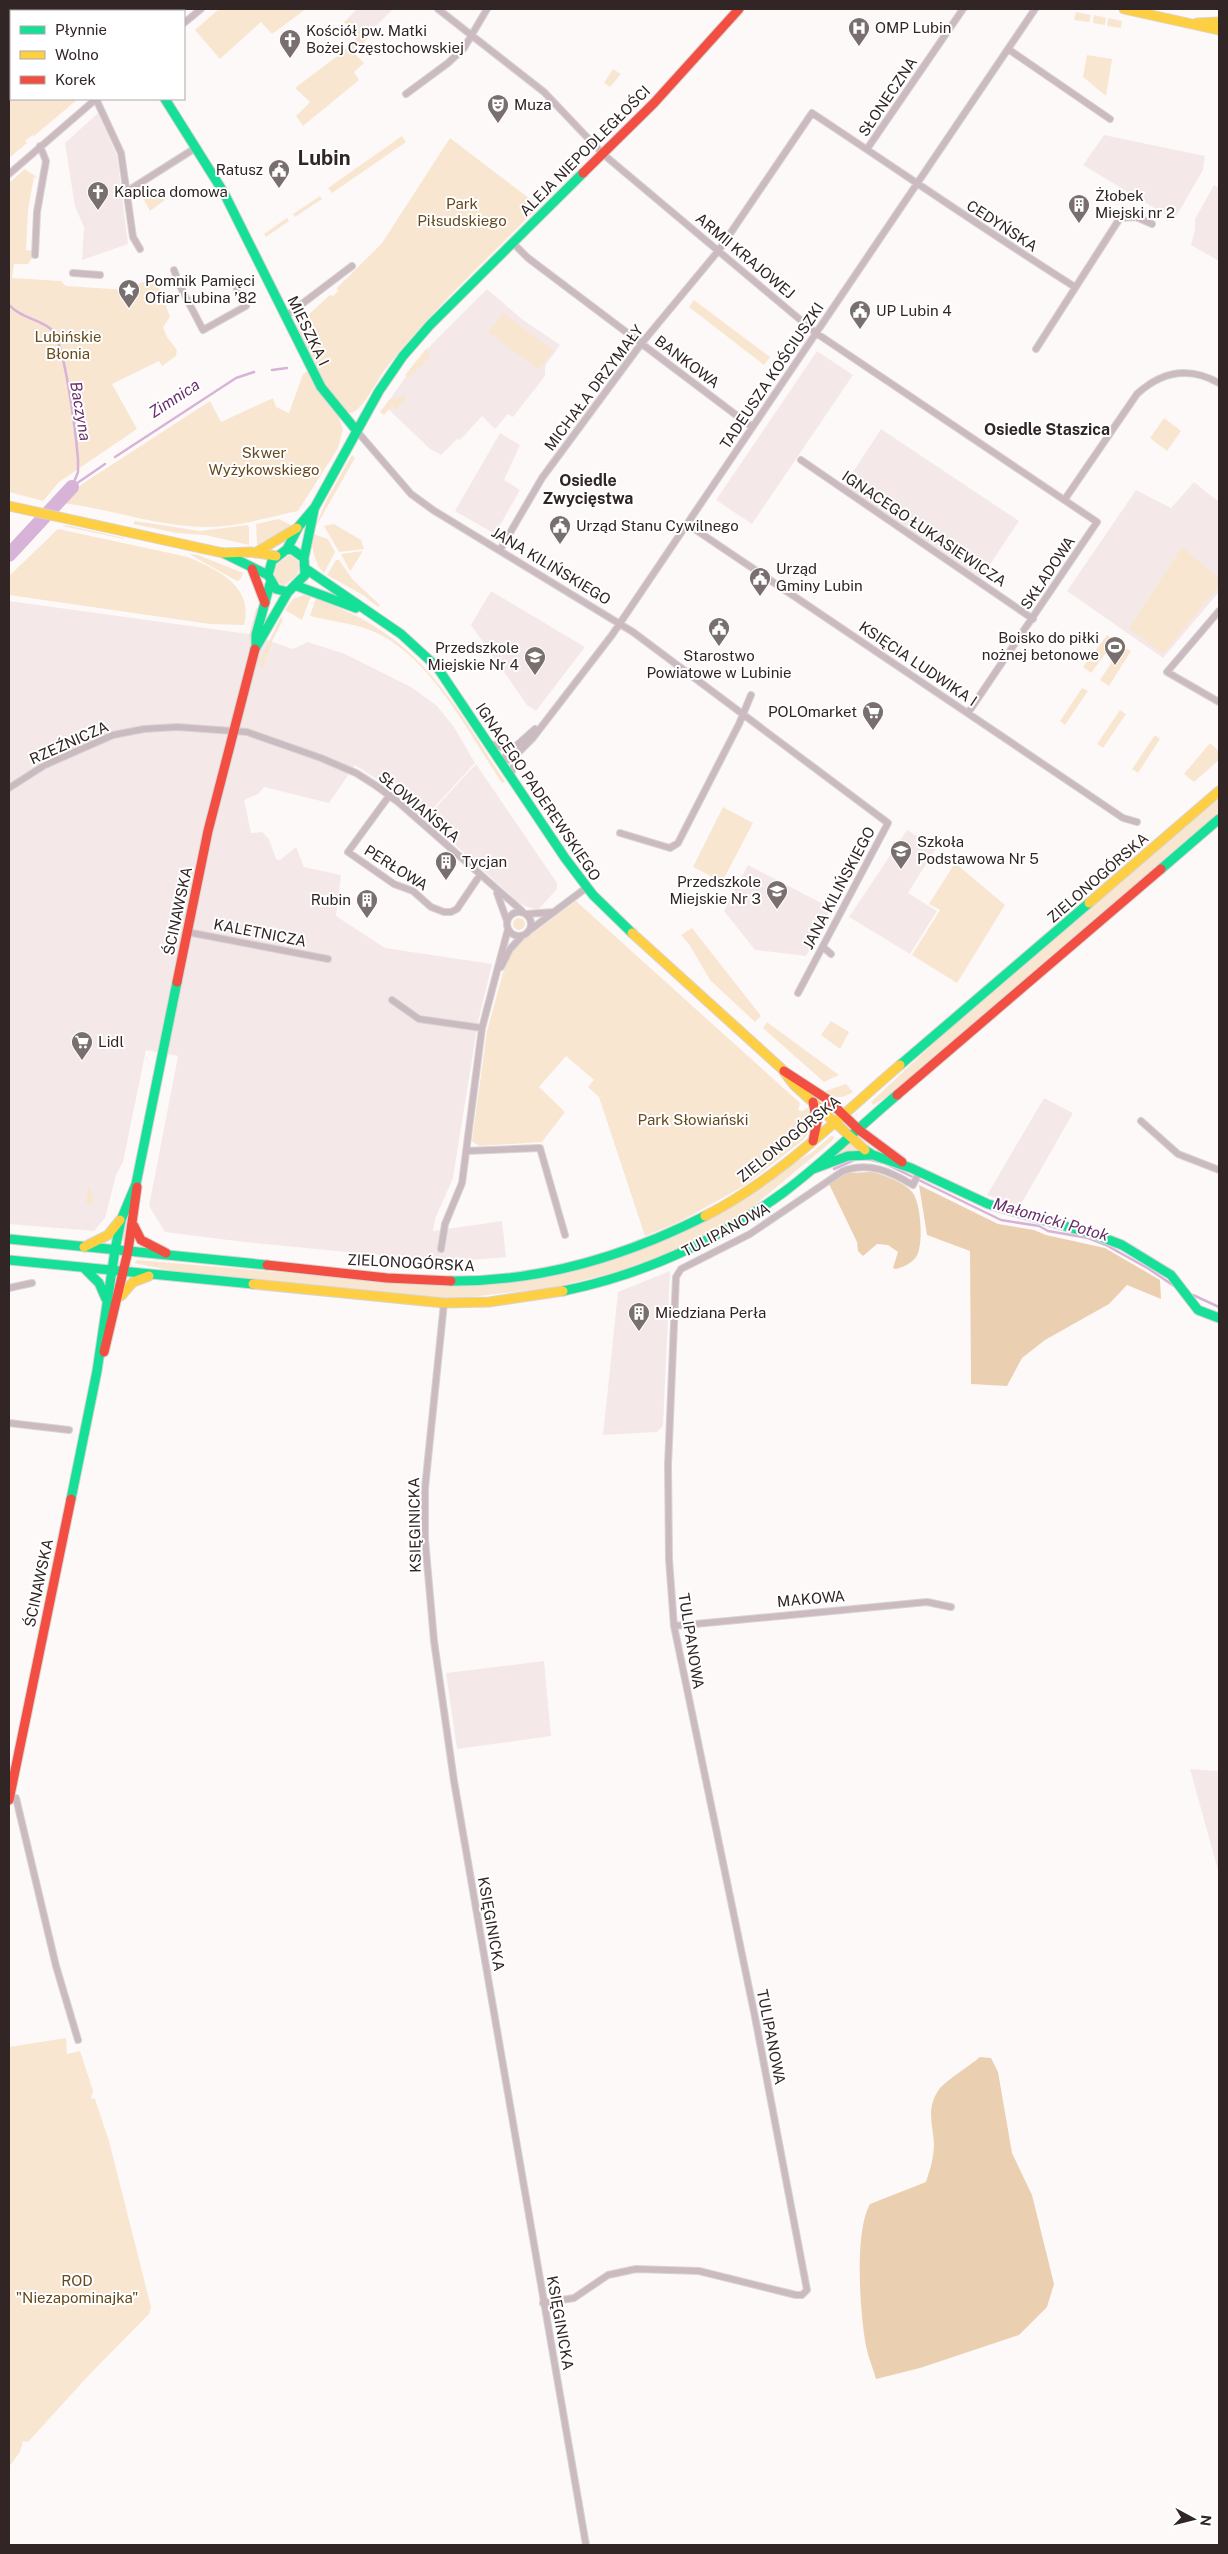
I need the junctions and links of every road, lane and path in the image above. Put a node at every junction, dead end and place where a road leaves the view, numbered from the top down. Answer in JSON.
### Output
{"nodes":[{"id":1,"x":201,"y":9,"type":"edge"},
{"id":2,"x":438,"y":9,"type":"edge"},
{"id":3,"x":487,"y":9,"type":"edge"},
{"id":4,"x":738,"y":9,"type":"edge"},
{"id":5,"x":963,"y":9,"type":"edge"},
{"id":6,"x":1035,"y":9,"type":"edge"},
{"id":7,"x":1124,"y":9,"type":"edge"},
{"id":8,"x":1219,"y":22,"type":"edge"},
{"id":9,"x":185,"y":23,"type":"edge"},
{"id":10,"x":1197,"y":23,"type":"junction"},
{"id":11,"x":1219,"y":30,"type":"edge"},
{"id":12,"x":471,"y":34,"type":"junction"},
{"id":13,"x":1008,"y":49,"type":"junction"},
{"id":14,"x":406,"y":94,"type":"dead end"},
{"id":15,"x":95,"y":100,"type":"edge"},
{"id":16,"x":96,"y":100,"type":"edge"},
{"id":17,"x":166,"y":100,"type":"edge"},
{"id":18,"x":812,"y":113,"type":"joint"},
{"id":19,"x":1110,"y":119,"type":"dead end"},
{"id":20,"x":40,"y":146,"type":"junction"},
{"id":21,"x":197,"y":147,"type":"junction"},
{"id":22,"x":867,"y":149,"type":"junction"},
{"id":23,"x":603,"y":154,"type":"junction"},
{"id":24,"x":9,"y":174,"type":"edge"},
{"id":25,"x":917,"y":184,"type":"junction"},
{"id":26,"x":126,"y":192,"type":"junction"},
{"id":27,"x":1152,"y":224,"type":"dead end"},
{"id":28,"x":513,"y":243,"type":"junction"},
{"id":29,"x":140,"y":250,"type":"dead end"},
{"id":30,"x":719,"y":250,"type":"junction"},
{"id":31,"x":35,"y":255,"type":"dead end"},
{"id":32,"x":352,"y":266,"type":"dead end"},
{"id":33,"x":174,"y":270,"type":"dead end"},
{"id":34,"x":73,"y":274,"type":"dead end"},
{"id":35,"x":100,"y":275,"type":"dead end"},
{"id":36,"x":1075,"y":287,"type":"junction"},
{"id":37,"x":237,"y":289,"type":"dead end"},
{"id":38,"x":286,"y":316,"type":"junction"},
{"id":39,"x":816,"y":333,"type":"junction"},
{"id":40,"x":641,"y":344,"type":"junction"},
{"id":41,"x":1036,"y":350,"type":"dead end"},
{"id":42,"x":1219,"y":383,"type":"edge"},
{"id":43,"x":752,"y":427,"type":"junction"},
{"id":44,"x":356,"y":430,"type":"junction"},
{"id":45,"x":801,"y":460,"type":"dead end"},
{"id":46,"x":1065,"y":499,"type":"junction"},
{"id":47,"x":9,"y":506,"type":"edge"},
{"id":48,"x":315,"y":507,"type":"junction"},
{"id":49,"x":1098,"y":522,"type":"joint"},
{"id":50,"x":687,"y":524,"type":"junction"},
{"id":51,"x":299,"y":526,"type":"junction"},
{"id":52,"x":287,"y":549,"type":"junction"},
{"id":53,"x":500,"y":550,"type":"junction"},
{"id":54,"x":223,"y":552,"type":"junction"},
{"id":55,"x":255,"y":553,"type":"junction"},
{"id":56,"x":276,"y":556,"type":"junction"},
{"id":57,"x":304,"y":558,"type":"junction"},
{"id":58,"x":252,"y":569,"type":"junction"},
{"id":59,"x":306,"y":569,"type":"junction"},
{"id":60,"x":269,"y":579,"type":"junction"},
{"id":61,"x":297,"y":586,"type":"junction"},
{"id":62,"x":288,"y":592,"type":"junction"},
{"id":63,"x":265,"y":603,"type":"junction"},
{"id":64,"x":364,"y":610,"type":"junction"},
{"id":65,"x":1219,"y":611,"type":"edge"},
{"id":66,"x":1032,"y":619,"type":"junction"},
{"id":67,"x":620,"y":623,"type":"junction"},
{"id":68,"x":256,"y":645,"type":"junction"},
{"id":69,"x":751,"y":695,"type":"dead end"},
{"id":70,"x":1219,"y":702,"type":"edge"},
{"id":71,"x":743,"y":713,"type":"junction"},
{"id":72,"x":968,"y":713,"type":"junction"},
{"id":73,"x":541,"y":724,"type":"junction"},
{"id":74,"x":233,"y":731,"type":"junction"},
{"id":75,"x":489,"y":744,"type":"junction"},
{"id":76,"x":514,"y":747,"type":"junction"},
{"id":77,"x":521,"y":751,"type":"junction"},
{"id":78,"x":502,"y":762,"type":"junction"},
{"id":79,"x":510,"y":777,"type":"junction"},
{"id":80,"x":9,"y":788,"type":"edge"},
{"id":81,"x":1219,"y":791,"type":"edge"},
{"id":82,"x":389,"y":796,"type":"junction"},
{"id":83,"x":1219,"y":819,"type":"edge"},
{"id":84,"x":1137,"y":822,"type":"dead end"},
{"id":85,"x":620,"y":833,"type":"dead end"},
{"id":86,"x":480,"y":875,"type":"junction"},
{"id":87,"x":586,"y":888,"type":"junction"},
{"id":88,"x":495,"y":889,"type":"junction"},
{"id":89,"x":556,"y":912,"type":"junction"},
{"id":90,"x":525,"y":913,"type":"junction"},
{"id":91,"x":507,"y":921,"type":"junction"},
{"id":92,"x":508,"y":929,"type":"junction"},
{"id":93,"x":530,"y":930,"type":"junction"},
{"id":94,"x":187,"y":932,"type":"junction"},
{"id":95,"x":522,"y":936,"type":"junction"},
{"id":96,"x":823,"y":947,"type":"junction"},
{"id":97,"x":831,"y":954,"type":"dead end"},
{"id":98,"x":328,"y":959,"type":"dead end"},
{"id":99,"x":496,"y":979,"type":"junction"},
{"id":100,"x":798,"y":993,"type":"dead end"},
{"id":101,"x":392,"y":1000,"type":"dead end"},
{"id":102,"x":482,"y":1028,"type":"junction"},
{"id":103,"x":782,"y":1069,"type":"junction"},
{"id":104,"x":813,"y":1102,"type":"junction"},
{"id":105,"x":843,"y":1114,"type":"junction"},
{"id":106,"x":1141,"y":1121,"type":"dead end"},
{"id":107,"x":835,"y":1122,"type":"junction"},
{"id":108,"x":859,"y":1130,"type":"junction"},
{"id":109,"x":851,"y":1136,"type":"junction"},
{"id":110,"x":812,"y":1142,"type":"junction"},
{"id":111,"x":466,"y":1151,"type":"junction"},
{"id":112,"x":873,"y":1155,"type":"junction"},
{"id":113,"x":810,"y":1170,"type":"junction"},
{"id":114,"x":1219,"y":1170,"type":"edge"},
{"id":115,"x":916,"y":1175,"type":"junction"},
{"id":116,"x":136,"y":1184,"type":"junction"},
{"id":117,"x":121,"y":1220,"type":"junction"},
{"id":118,"x":133,"y":1226,"type":"junction"},
{"id":119,"x":566,"y":1234,"type":"dead end"},
{"id":120,"x":9,"y":1239,"type":"edge"},
{"id":121,"x":84,"y":1247,"type":"junction"},
{"id":122,"x":441,"y":1249,"type":"dead end"},
{"id":123,"x":115,"y":1250,"type":"junction"},
{"id":124,"x":128,"y":1251,"type":"junction"},
{"id":125,"x":171,"y":1255,"type":"junction"},
{"id":126,"x":9,"y":1260,"type":"edge"},
{"id":127,"x":84,"y":1268,"type":"junction"},
{"id":128,"x":112,"y":1270,"type":"junction"},
{"id":129,"x":124,"y":1272,"type":"junction"},
{"id":130,"x":154,"y":1275,"type":"junction"},
{"id":131,"x":32,"y":1283,"type":"dead end"},
{"id":132,"x":9,"y":1288,"type":"edge"},
{"id":133,"x":106,"y":1302,"type":"junction"},
{"id":134,"x":444,"y":1303,"type":"junction"},
{"id":135,"x":116,"y":1304,"type":"junction"},
{"id":136,"x":1219,"y":1318,"type":"edge"},
{"id":137,"x":97,"y":1372,"type":"junction"},
{"id":138,"x":9,"y":1423,"type":"edge"},
{"id":139,"x":69,"y":1430,"type":"dead end"},
{"id":140,"x":950,"y":1607,"type":"dead end"},
{"id":141,"x":674,"y":1626,"type":"junction"},
{"id":142,"x":13,"y":1799,"type":"edge"},
{"id":143,"x":78,"y":2040,"type":"dead end"},
{"id":144,"x":543,"y":2303,"type":"junction"},
{"id":145,"x":586,"y":2545,"type":"edge"}],
"edges":[{"from":1,"to":9,"type":"street"},
{"from":2,"to":12,"type":"street","name":"ARMII KRAJOWEJ"},
{"from":3,"to":12,"type":"street"},
{"from":4,"to":23,"type":"main road","name":"ALEJA NIEPODLEGŁOŚCI"},
{"from":5,"to":22,"type":"street","name":"SŁONECZNA"},
{"from":6,"to":13,"type":"street","name":"TADEUSZA KOŚCIUSZKI"},
{"from":7,"to":10,"type":"main road"},
{"from":8,"to":10,"type":"main road"},
{"from":10,"to":11,"type":"main road"},
{"from":12,"to":14,"type":"street"},
{"from":12,"to":23,"type":"street","name":"ARMII KRAJOWEJ"},
{"from":13,"to":19,"type":"street"},
{"from":13,"to":25,"type":"street","name":"TADEUSZA KOŚCIUSZKI"},
{"from":15,"to":20,"type":"street"},
{"from":16,"to":26,"type":"street"},
{"from":17,"to":21,"type":"main road","name":"MIESZKA I"},
{"from":18,"to":22,"type":"street","name":"CEDYŃSKA"},
{"from":18,"to":30,"type":"street","name":"MICHAŁA DRZYMAŁY"},
{"from":20,"to":24,"type":"street"},
{"from":20,"to":31,"type":"street"},
{"from":21,"to":26,"type":"street"},
{"from":21,"to":38,"type":"main road","name":"MIESZKA I"},
{"from":22,"to":25,"type":"street","name":"CEDYŃSKA"},
{"from":23,"to":28,"type":"main road","name":"ALEJA NIEPODLEGŁOŚCI"},
{"from":23,"to":30,"type":"street","name":"ARMII KRAJOWEJ"},
{"from":25,"to":36,"type":"street","name":"CEDYŃSKA"},
{"from":25,"to":39,"type":"street","name":"TADEUSZA KOŚCIUSZKI"},
{"from":26,"to":29,"type":"street"},
{"from":27,"to":36,"type":"street"},
{"from":28,"to":40,"type":"street","name":"BANKOWA"},
{"from":28,"to":44,"type":"main road","name":"ALEJA NIEPODLEGŁOŚCI"},
{"from":30,"to":39,"type":"street","name":"ARMII KRAJOWEJ"},
{"from":30,"to":40,"type":"street","name":"MICHAŁA DRZYMAŁY"},
{"from":32,"to":38,"type":"street"},
{"from":33,"to":37,"type":"street"},
{"from":34,"to":35,"type":"street"},
{"from":36,"to":41,"type":"street"},
{"from":38,"to":44,"type":"main road","name":"MIESZKA I"},
{"from":39,"to":43,"type":"street","name":"TADEUSZA KOŚCIUSZKI"},
{"from":39,"to":46,"type":"street","name":"ARMII KRAJOWEJ"},
{"from":40,"to":43,"type":"street","name":"BANKOWA"},
{"from":40,"to":53,"type":"street","name":"MICHAŁA DRZYMAŁY"},
{"from":42,"to":46,"type":"street"},
{"from":43,"to":50,"type":"street","name":"TADEUSZA KOŚCIUSZKI"},
{"from":44,"to":48,"type":"main road","name":"ALEJA NIEPODLEGŁOŚCI"},
{"from":44,"to":53,"type":"street","name":"JANA KILIŃSKIEGO"},
{"from":45,"to":66,"type":"street","name":"IGNACEGO ŁUKASIEWICZA"},
{"from":46,"to":49,"type":"street","name":"ARMII KRAJOWEJ"},
{"from":47,"to":54,"type":"main road"},
{"from":48,"to":51,"type":"main road","name":"ALEJA NIEPODLEGŁOŚCI"},
{"from":48,"to":57,"type":"main road","name":"ALEJA NIEPODLEGŁOŚCI"},
{"from":49,"to":66,"type":"street","name":"SKŁADOWA"},
{"from":50,"to":67,"type":"street","name":"TADEUSZA KOŚCIUSZKI"},
{"from":50,"to":72,"type":"street","name":"KSIĘCIA LUDWIKA I"},
{"from":51,"to":52,"type":"main road","name":"ALEJA NIEPODLEGŁOŚCI"},
{"from":51,"to":55,"type":"main road"},
{"from":52,"to":56,"type":"main road"},
{"from":52,"to":57,"type":"main road"},
{"from":53,"to":67,"type":"street","name":"JANA KILIŃSKIEGO"},
{"from":54,"to":55,"type":"main road"},
{"from":54,"to":58,"type":"main road"},
{"from":55,"to":56,"type":"main road"},
{"from":56,"to":60,"type":"main road"},
{"from":57,"to":59,"type":"main road"},
{"from":58,"to":60,"type":"main road"},
{"from":58,"to":63,"type":"main road"},
{"from":59,"to":61,"type":"main road"},
{"from":59,"to":64,"type":"main road","name":"IGNACEGO PADEREWSKIEGO"},
{"from":60,"to":62,"type":"main road"},
{"from":60,"to":63,"type":"main road","name":"ŚCINAWSKA"},
{"from":61,"to":62,"type":"main road"},
{"from":61,"to":64,"type":"main road","name":"IGNACEGO PADEREWSKIEGO"},
{"from":62,"to":68,"type":"main road","name":"ŚCINAWSKA"},
{"from":63,"to":68,"type":"main road","name":"ŚCINAWSKA"},
{"from":64,"to":75,"type":"main road","name":"IGNACEGO PADEREWSKIEGO"},
{"from":65,"to":70,"type":"street"},
{"from":66,"to":72,"type":"street","name":"SKŁADOWA"},
{"from":67,"to":71,"type":"street","name":"JANA KILIŃSKIEGO"},
{"from":67,"to":73,"type":"street","name":"TADEUSZA KOŚCIUSZKI"},
{"from":68,"to":74,"type":"main road","name":"ŚCINAWSKA"},
{"from":69,"to":71,"type":"street"},
{"from":71,"to":85,"type":"street"},
{"from":71,"to":96,"type":"street","name":"JANA KILIŃSKIEGO"},
{"from":72,"to":84,"type":"street","name":"KSIĘCIA LUDWIKA I"},
{"from":73,"to":76,"type":"street"},
{"from":73,"to":77,"type":"street","name":"TADEUSZA KOŚCIUSZKI"},
{"from":74,"to":80,"type":"street","name":"RZEŹNICZA"},
{"from":74,"to":82,"type":"street","name":"SŁOWIAŃSKA"},
{"from":74,"to":94,"type":"main road","name":"ŚCINAWSKA"},
{"from":75,"to":76,"type":"street"},
{"from":75,"to":78,"type":"main road","name":"IGNACEGO PADEREWSKIEGO"},
{"from":76,"to":78,"type":"street"},
{"from":77,"to":78,"type":"street","name":"TADEUSZA KOŚCIUSZKI"},
{"from":77,"to":79,"type":"street","name":"TADEUSZA KOŚCIUSZKI"},
{"from":78,"to":79,"type":"main road","name":"IGNACEGO PADEREWSKIEGO"},
{"from":79,"to":87,"type":"main road","name":"IGNACEGO PADEREWSKIEGO"},
{"from":81,"to":105,"type":"main road","name":"ZIELONOGÓRSKA"},
{"from":82,"to":86,"type":"street","name":"SŁOWIAŃSKA"},
{"from":82,"to":86,"type":"street","name":"PERŁOWA"},
{"from":83,"to":108,"type":"main road"},
{"from":86,"to":88,"type":"street","name":"SŁOWIAŃSKA"},
{"from":87,"to":89,"type":"street"},
{"from":87,"to":103,"type":"main road","name":"IGNACEGO PADEREWSKIEGO"},
{"from":88,"to":90,"type":"street","name":"SŁOWIAŃSKA"},
{"from":88,"to":91,"type":"street"},
{"from":89,"to":90,"type":"street"},
{"from":89,"to":93,"type":"street"},
{"from":90,"to":91,"type":"street"},
{"from":90,"to":93,"type":"street"},
{"from":91,"to":92,"type":"street"},
{"from":92,"to":95,"type":"street"},
{"from":92,"to":99,"type":"street"},
{"from":93,"to":95,"type":"street"},
{"from":94,"to":98,"type":"street","name":"KALETNICZA"},
{"from":94,"to":116,"type":"main road","name":"ŚCINAWSKA"},
{"from":95,"to":99,"type":"street"},
{"from":96,"to":97,"type":"street"},
{"from":96,"to":100,"type":"street","name":"JANA KILIŃSKIEGO"},
{"from":99,"to":102,"type":"street"},
{"from":101,"to":102,"type":"street"},
{"from":102,"to":111,"type":"street"},
{"from":103,"to":104,"type":"main road"},
{"from":103,"to":105,"type":"main road"},
{"from":104,"to":107,"type":"main road"},
{"from":104,"to":110,"type":"main road"},
{"from":105,"to":107,"type":"main road","name":"ZIELONOGÓRSKA"},
{"from":105,"to":108,"type":"main road"},
{"from":106,"to":114,"type":"street"},
{"from":107,"to":109,"type":"main road"},
{"from":107,"to":110,"type":"main road","name":"ZIELONOGÓRSKA"},
{"from":108,"to":109,"type":"main road"},
{"from":108,"to":115,"type":"main road"},
{"from":109,"to":112,"type":"main road"},
{"from":109,"to":113,"type":"main road"},
{"from":110,"to":125,"type":"main road","name":"ZIELONOGÓRSKA"},
{"from":111,"to":119,"type":"street"},
{"from":111,"to":122,"type":"street"},
{"from":112,"to":113,"type":"main road"},
{"from":112,"to":115,"type":"main road"},
{"from":113,"to":134,"type":"main road"},
{"from":115,"to":136,"type":"main road"},
{"from":115,"to":141,"type":"street","name":"TULIPANOWA"},
{"from":116,"to":117,"type":"main road","name":"ŚCINAWSKA"},
{"from":116,"to":118,"type":"main road","name":"ŚCINAWSKA"},
{"from":117,"to":121,"type":"main road"},
{"from":117,"to":123,"type":"main road","name":"ŚCINAWSKA"},
{"from":118,"to":124,"type":"main road","name":"ŚCINAWSKA"},
{"from":118,"to":125,"type":"main road"},
{"from":120,"to":121,"type":"main road","name":"ZIELONOGÓRSKA"},
{"from":121,"to":123,"type":"main road","name":"ZIELONOGÓRSKA"},
{"from":123,"to":124,"type":"main road","name":"ZIELONOGÓRSKA"},
{"from":123,"to":128,"type":"main road","name":"ŚCINAWSKA"},
{"from":124,"to":125,"type":"main road","name":"ZIELONOGÓRSKA"},
{"from":124,"to":129,"type":"main road","name":"ŚCINAWSKA"},
{"from":126,"to":127,"type":"main road"},
{"from":127,"to":128,"type":"main road"},
{"from":127,"to":133,"type":"main road"},
{"from":128,"to":129,"type":"main road"},
{"from":128,"to":133,"type":"main road","name":"ŚCINAWSKA"},
{"from":129,"to":130,"type":"main road"},
{"from":129,"to":135,"type":"main road","name":"ŚCINAWSKA"},
{"from":130,"to":134,"type":"main road"},
{"from":130,"to":135,"type":"main road"},
{"from":131,"to":132,"type":"street"},
{"from":133,"to":137,"type":"main road","name":"ŚCINAWSKA"},
{"from":134,"to":144,"type":"street","name":"KSIĘGINICKA"},
{"from":135,"to":137,"type":"main road","name":"ŚCINAWSKA"},
{"from":137,"to":142,"type":"main road","name":"ŚCINAWSKA"},
{"from":138,"to":139,"type":"street"},
{"from":140,"to":141,"type":"street","name":"MAKOWA"},
{"from":141,"to":144,"type":"street","name":"TULIPANOWA"},
{"from":142,"to":143,"type":"street","name":"ŚCINAWSKA"},
{"from":144,"to":145,"type":"street","name":"KSIĘGINICKA"}]}
